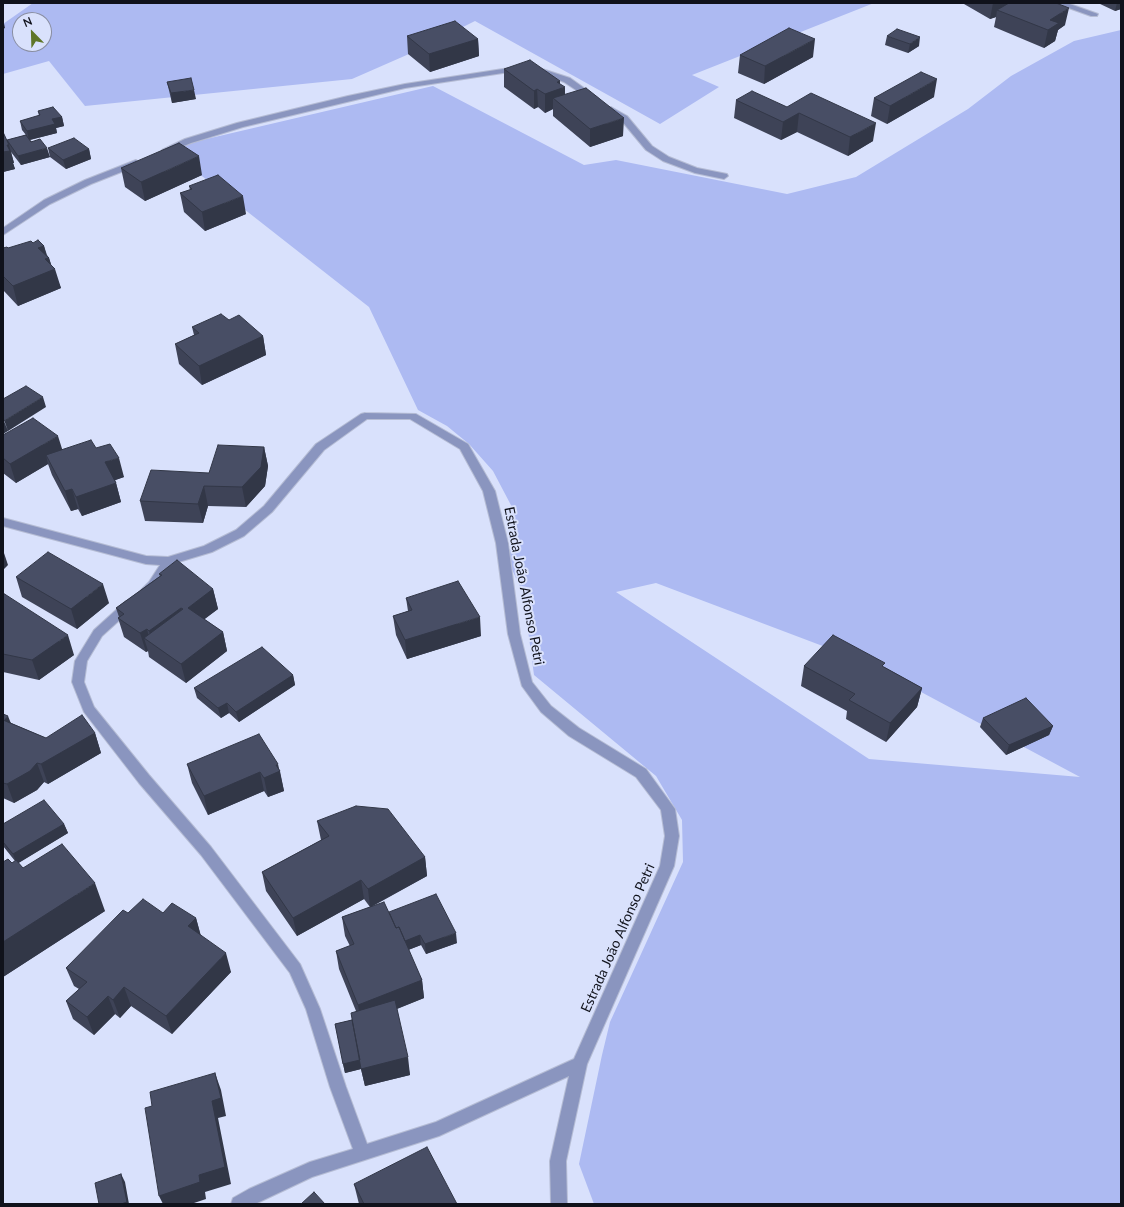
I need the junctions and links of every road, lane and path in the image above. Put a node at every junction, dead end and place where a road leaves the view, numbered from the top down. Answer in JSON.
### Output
{"nodes":[{"id":1,"x":1059,"y":3,"type":"edge"},
{"id":2,"x":1094,"y":14,"type":"dead end"},
{"id":3,"x":160,"y":153,"type":"edge"},
{"id":4,"x":145,"y":159,"type":"edge"},
{"id":5,"x":724,"y":176,"type":"dead end"},
{"id":6,"x":3,"y":232,"type":"edge"},
{"id":7,"x":3,"y":522,"type":"edge"},
{"id":8,"x":168,"y":560,"type":"junction"},
{"id":9,"x":579,"y":1064,"type":"junction"},
{"id":10,"x":362,"y":1153,"type":"junction"},
{"id":11,"x":239,"y":1204,"type":"edge"},
{"id":12,"x":559,"y":1204,"type":"edge"}],
"edges":[{"from":1,"to":2,"type":"street"},
{"from":3,"to":5,"type":"street"},
{"from":4,"to":6,"type":"street"},
{"from":7,"to":8,"type":"street","name":"Estrada João Alfonso Petri"},
{"from":8,"to":9,"type":"street","name":"Estrada João Alfonso Petri"},
{"from":8,"to":10,"type":"street"},
{"from":9,"to":10,"type":"street"},
{"from":9,"to":12,"type":"street","name":"Estrada João Alfonso Petri"},
{"from":10,"to":11,"type":"street"}]}
